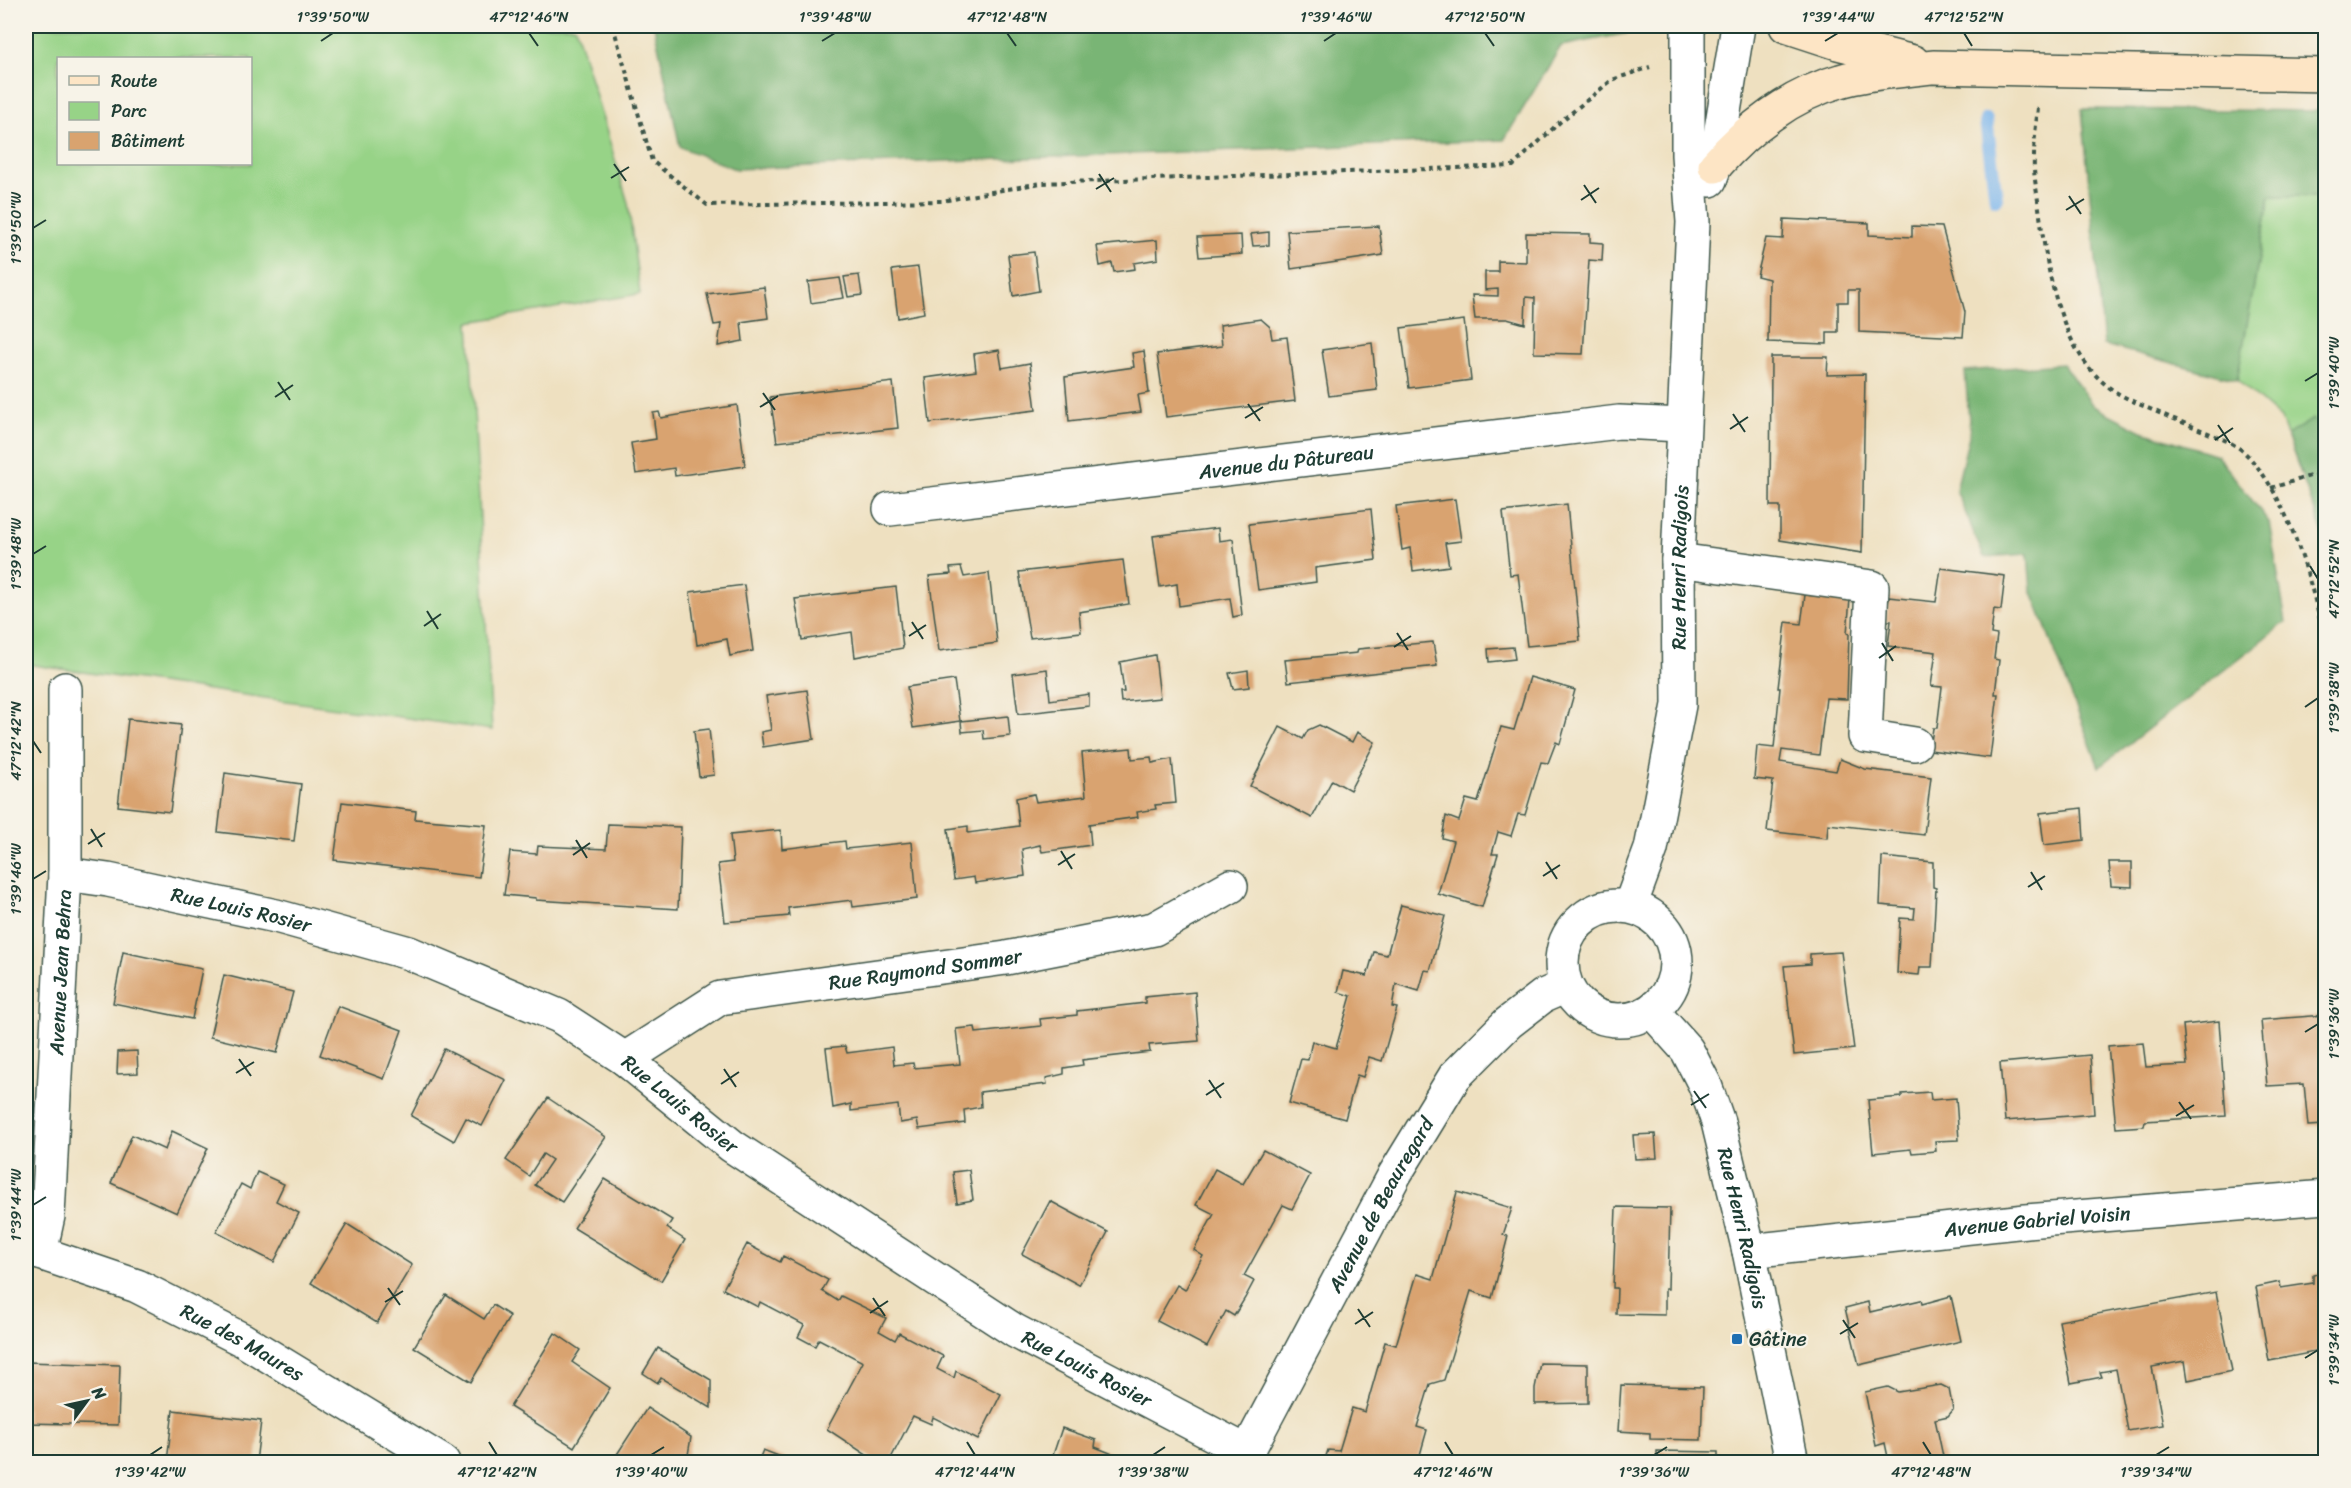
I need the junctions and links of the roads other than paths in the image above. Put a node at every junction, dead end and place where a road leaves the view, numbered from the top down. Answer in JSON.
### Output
{"nodes":[{"id":1,"x":1738,"y":26,"type":"edge"},
{"id":2,"x":1786,"y":26,"type":"edge"},
{"id":3,"x":1689,"y":40,"type":"edge"},
{"id":4,"x":1932,"y":67,"type":"junction"},
{"id":5,"x":2325,"y":75,"type":"edge"},
{"id":6,"x":1715,"y":166,"type":"junction"},
{"id":7,"x":1693,"y":222,"type":"junction"},
{"id":8,"x":1682,"y":425,"type":"junction"},
{"id":9,"x":890,"y":509,"type":"dead end"},
{"id":10,"x":1678,"y":560,"type":"junction"},
{"id":11,"x":65,"y":688,"type":"dead end"},
{"id":12,"x":1915,"y":744,"type":"dead end"},
{"id":13,"x":65,"y":873,"type":"junction"},
{"id":14,"x":1231,"y":886,"type":"dead end"},
{"id":15,"x":1630,"y":906,"type":"junction"},
{"id":16,"x":1566,"y":986,"type":"junction"},
{"id":17,"x":1652,"y":1011,"type":"junction"},
{"id":18,"x":625,"y":1059,"type":"junction"},
{"id":19,"x":2325,"y":1197,"type":"edge"},
{"id":20,"x":1749,"y":1251,"type":"junction"},
{"id":21,"x":33,"y":1252,"type":"edge"},
{"id":22,"x":1244,"y":1457,"type":"edge"},
{"id":23,"x":443,"y":1462,"type":"edge"},
{"id":24,"x":1792,"y":1462,"type":"edge"}],
"edges":[{"from":1,"to":6,"type":"street","name":"Rue Henri Radigois"},
{"from":2,"to":4,"type":"main road"},
{"from":3,"to":7,"type":"street","name":"Rue Henri Radigois"},
{"from":4,"to":5,"type":"main road"},
{"from":4,"to":6,"type":"main road"},
{"from":6,"to":7,"type":"street","name":"Rue Henri Radigois"},
{"from":7,"to":8,"type":"street","name":"Rue Henri Radigois"},
{"from":8,"to":9,"type":"street","name":"Avenue du Pâtureau"},
{"from":8,"to":10,"type":"street","name":"Rue Henri Radigois"},
{"from":10,"to":12,"type":"street"},
{"from":10,"to":15,"type":"street","name":"Rue Henri Radigois"},
{"from":11,"to":13,"type":"street","name":"Avenue Jean Behra"},
{"from":13,"to":18,"type":"street","name":"Rue Louis Rosier"},
{"from":13,"to":21,"type":"street","name":"Avenue Jean Behra"},
{"from":14,"to":18,"type":"street","name":"Rue Raymond Sommer"},
{"from":15,"to":16,"type":"street"},
{"from":15,"to":17,"type":"street"},
{"from":16,"to":17,"type":"street"},
{"from":16,"to":22,"type":"street","name":"Avenue de Beauregard"},
{"from":17,"to":20,"type":"street","name":"Rue Henri Radigois"},
{"from":18,"to":22,"type":"street","name":"Rue Louis Rosier"},
{"from":19,"to":20,"type":"street","name":"Avenue Gabriel Voisin"},
{"from":20,"to":24,"type":"street","name":"Rue Henri Radigois"},
{"from":21,"to":23,"type":"street","name":"Rue des Maures"}]}
